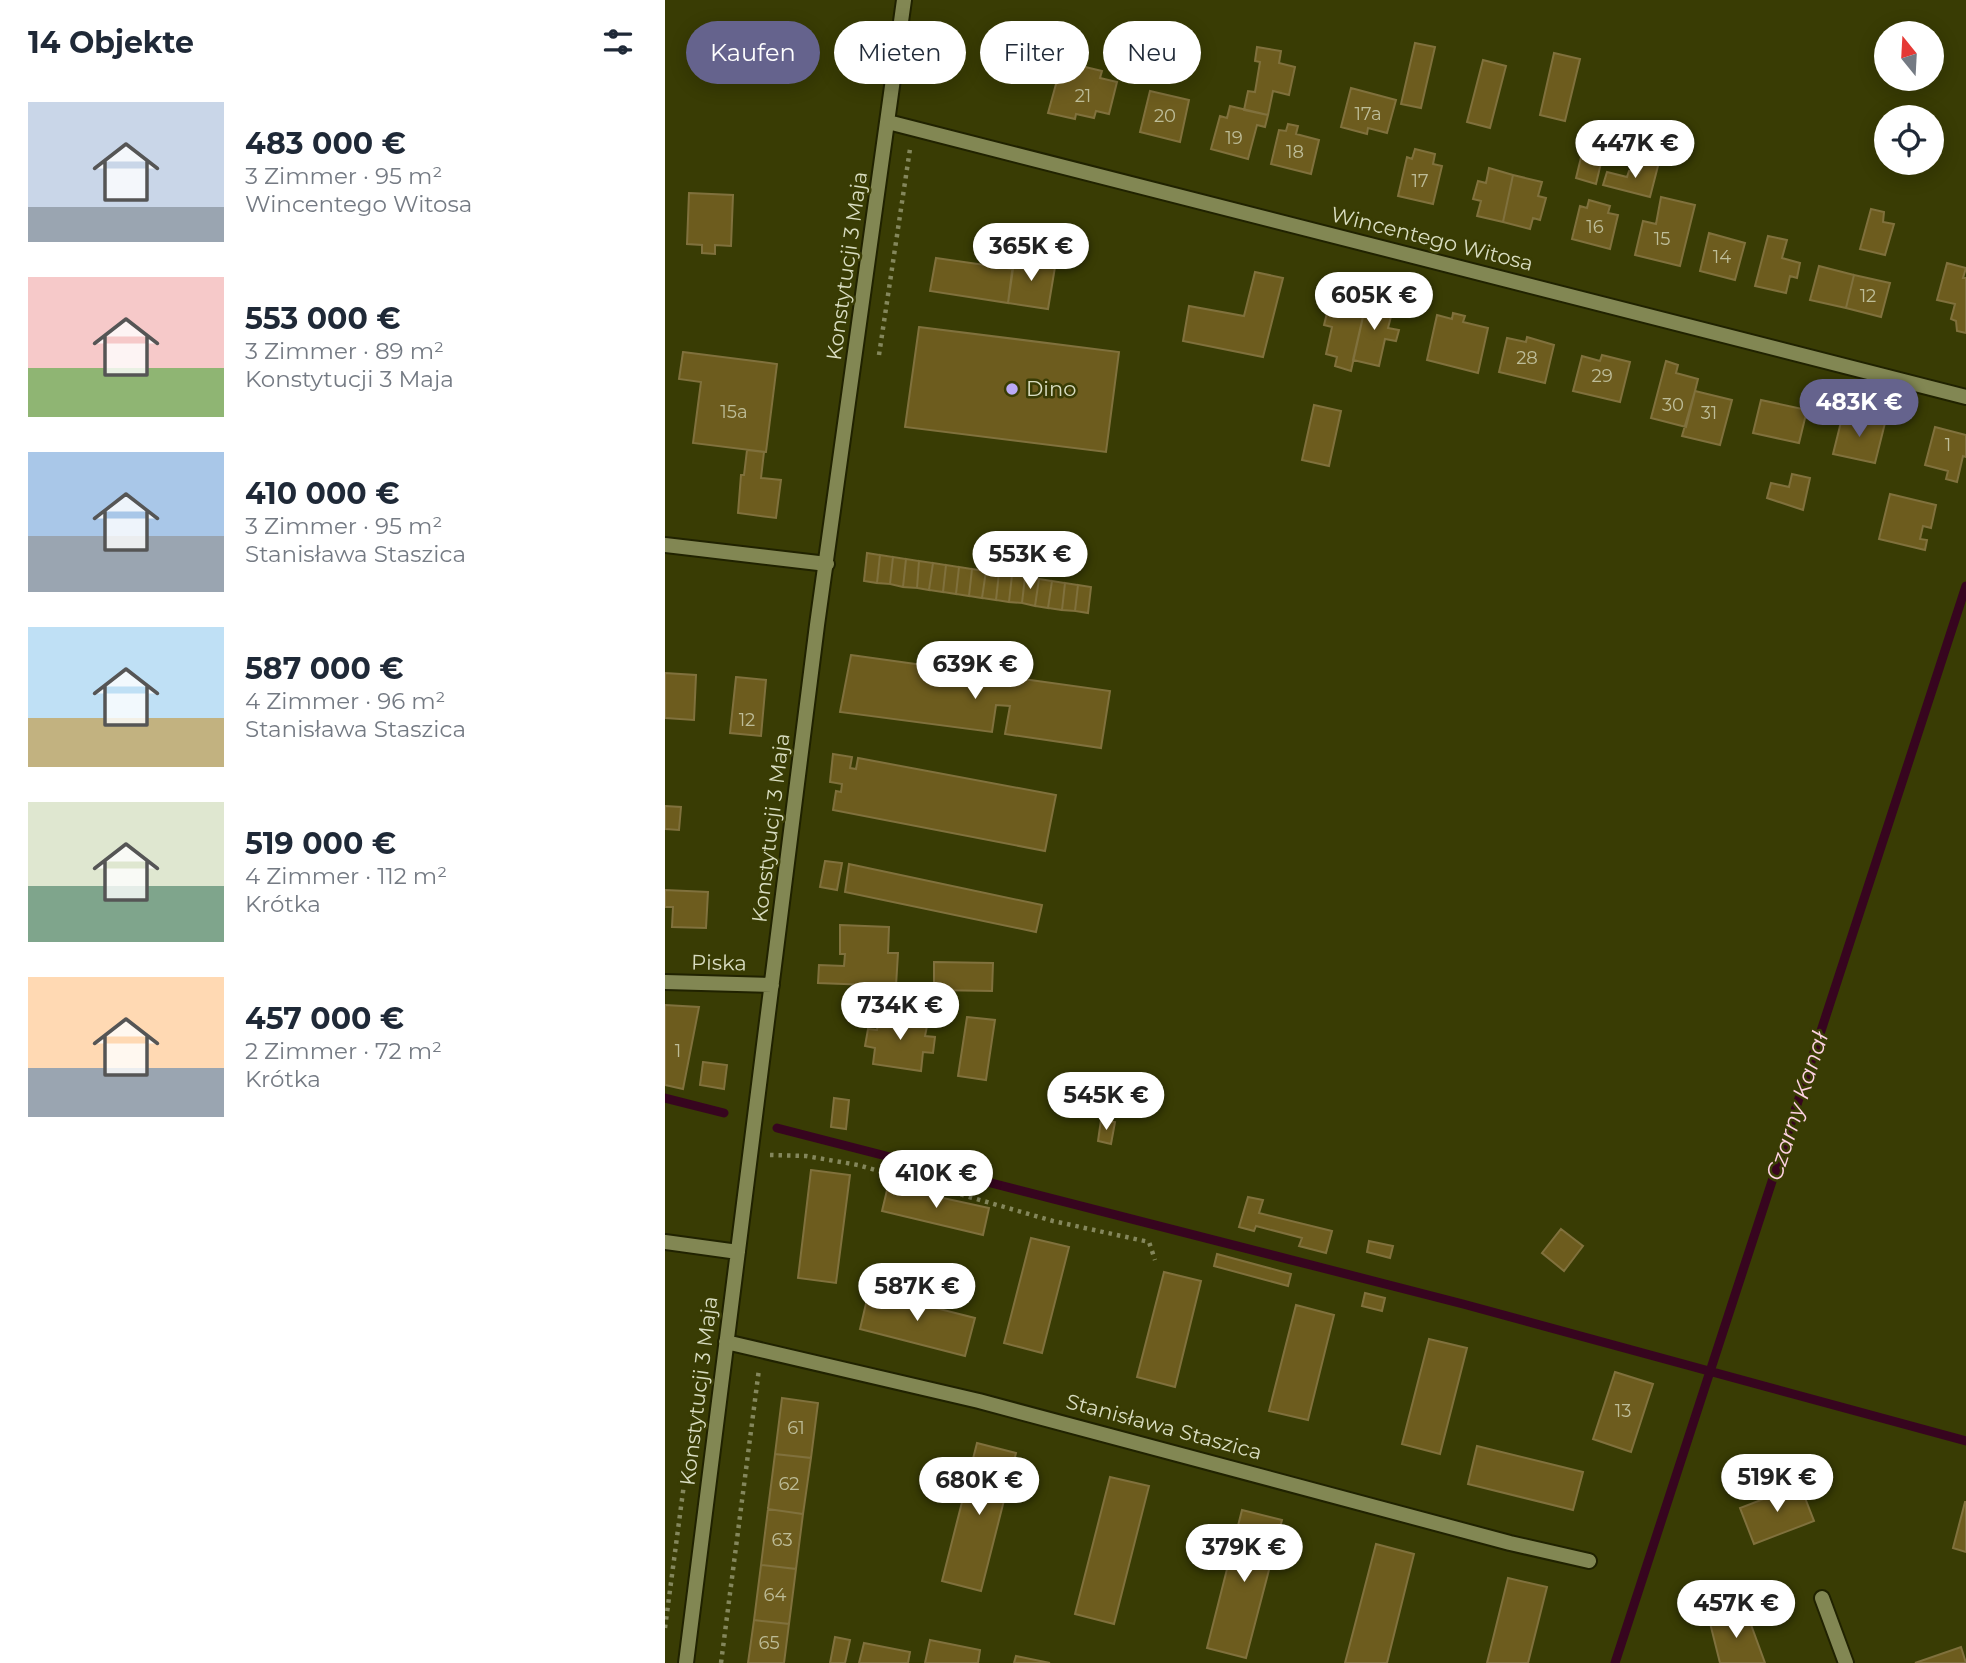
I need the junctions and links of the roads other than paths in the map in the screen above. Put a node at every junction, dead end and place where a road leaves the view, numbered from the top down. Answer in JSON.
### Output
{"nodes":[{"id":1,"x":904,"y":0,"type":"edge"},
{"id":2,"x":888,"y":122,"type":"junction"},
{"id":3,"x":1966,"y":397,"type":"edge"},
{"id":4,"x":665,"y":545,"type":"edge"},
{"id":5,"x":827,"y":564,"type":"junction"},
{"id":6,"x":665,"y":982,"type":"edge"},
{"id":7,"x":772,"y":985,"type":"junction"},
{"id":8,"x":665,"y":1242,"type":"edge"},
{"id":9,"x":738,"y":1252,"type":"junction"},
{"id":10,"x":726,"y":1342,"type":"junction"},
{"id":11,"x":1589,"y":1561,"type":"dead end"},
{"id":12,"x":1822,"y":1598,"type":"dead end"},
{"id":13,"x":686,"y":1663,"type":"edge"},
{"id":14,"x":1846,"y":1663,"type":"edge"}],
"edges":[{"from":1,"to":2,"type":"street","name":"Konstytucji 3 Maja"},
{"from":2,"to":3,"type":"street","name":"Wincentego Witosa"},
{"from":2,"to":5,"type":"street","name":"Konstytucji 3 Maja"},
{"from":4,"to":5,"type":"street"},
{"from":5,"to":7,"type":"street","name":"Konstytucji 3 Maja"},
{"from":6,"to":7,"type":"street","name":"Piska"},
{"from":7,"to":9,"type":"street","name":"Konstytucji 3 Maja"},
{"from":8,"to":9,"type":"street"},
{"from":9,"to":10,"type":"street","name":"Konstytucji 3 Maja"},
{"from":10,"to":11,"type":"street","name":"Stanisława Staszica"},
{"from":10,"to":13,"type":"street","name":"Konstytucji 3 Maja"},
{"from":12,"to":14,"type":"street"}]}
